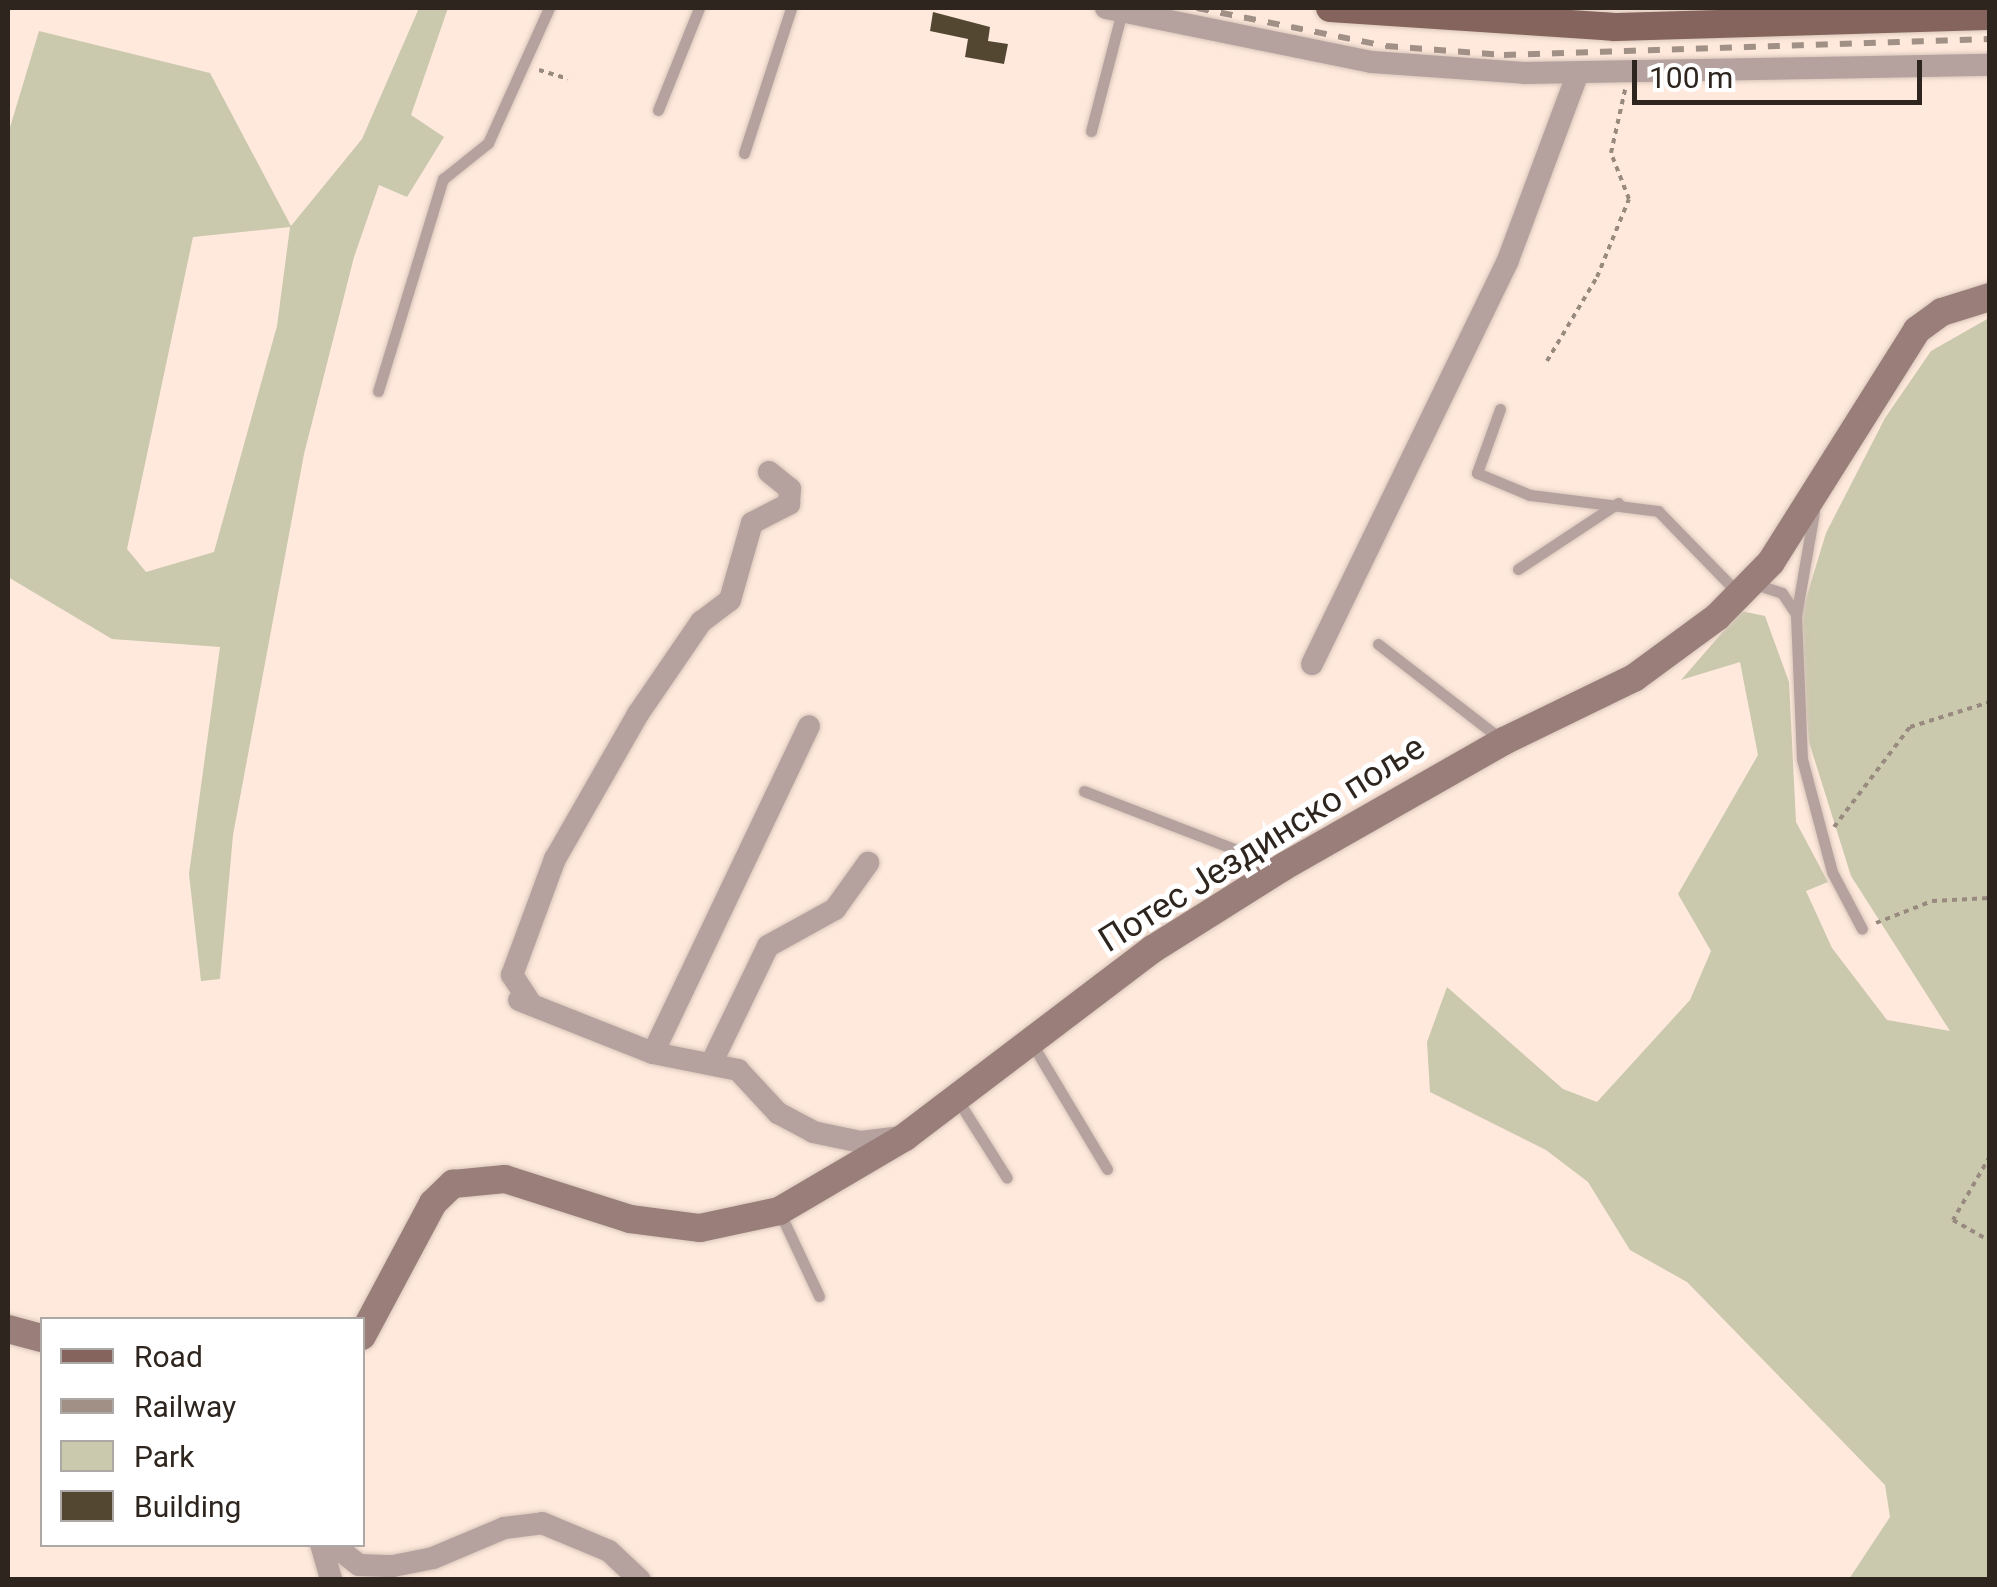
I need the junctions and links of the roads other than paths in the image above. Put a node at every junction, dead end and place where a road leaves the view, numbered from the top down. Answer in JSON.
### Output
{"nodes":[{"id":1,"x":549,"y":8,"type":"edge"},
{"id":2,"x":699,"y":8,"type":"edge"},
{"id":3,"x":792,"y":8,"type":"edge"},
{"id":4,"x":1330,"y":8,"type":"edge"},
{"id":5,"x":1114,"y":9,"type":"edge"},
{"id":6,"x":1515,"y":16,"type":"edge"},
{"id":7,"x":1990,"y":16,"type":"edge"},
{"id":8,"x":1990,"y":65,"type":"edge"},
{"id":9,"x":1577,"y":74,"type":"junction"},
{"id":10,"x":658,"y":110,"type":"dead end"},
{"id":11,"x":1091,"y":131,"type":"dead end"},
{"id":12,"x":744,"y":153,"type":"dead end"},
{"id":13,"x":1990,"y":298,"type":"edge"},
{"id":14,"x":378,"y":391,"type":"dead end"},
{"id":15,"x":1500,"y":409,"type":"dead end"},
{"id":16,"x":769,"y":472,"type":"dead end"},
{"id":17,"x":1818,"y":493,"type":"junction"},
{"id":18,"x":1618,"y":503,"type":"junction"},
{"id":19,"x":1518,"y":569,"type":"dead end"},
{"id":20,"x":1747,"y":590,"type":"junction"},
{"id":21,"x":1796,"y":616,"type":"junction"},
{"id":22,"x":1378,"y":644,"type":"dead end"},
{"id":23,"x":1312,"y":664,"type":"dead end"},
{"id":24,"x":809,"y":726,"type":"dead end"},
{"id":25,"x":1504,"y":741,"type":"junction"},
{"id":26,"x":1084,"y":791,"type":"dead end"},
{"id":27,"x":868,"y":863,"type":"dead end"},
{"id":28,"x":1283,"y":867,"type":"junction"},
{"id":29,"x":1862,"y":929,"type":"road end"},
{"id":30,"x":1030,"y":1042,"type":"junction"},
{"id":31,"x":653,"y":1053,"type":"junction"},
{"id":32,"x":711,"y":1064,"type":"junction"},
{"id":33,"x":957,"y":1099,"type":"junction"},
{"id":34,"x":905,"y":1137,"type":"junction"},
{"id":35,"x":1106,"y":1169,"type":"dead end"},
{"id":36,"x":1007,"y":1178,"type":"dead end"},
{"id":37,"x":779,"y":1211,"type":"junction"},
{"id":38,"x":819,"y":1296,"type":"dead end"},
{"id":39,"x":8,"y":1329,"type":"edge"},
{"id":40,"x":365,"y":1330,"type":"edge"},
{"id":41,"x":40,"y":1337,"type":"edge"},
{"id":42,"x":322,"y":1547,"type":"edge"},
{"id":43,"x":336,"y":1547,"type":"edge"},
{"id":44,"x":331,"y":1580,"type":"edge"},
{"id":45,"x":640,"y":1580,"type":"edge"}],
"edges":[{"from":1,"to":14,"type":"lane"},
{"from":2,"to":10,"type":"lane"},
{"from":3,"to":12,"type":"lane"},
{"from":4,"to":6,"type":"main road"},
{"from":5,"to":9,"type":"street"},
{"from":5,"to":11,"type":"lane"},
{"from":6,"to":7,"type":"main road"},
{"from":8,"to":9,"type":"street"},
{"from":9,"to":23,"type":"street"},
{"from":13,"to":17,"type":"main road","name":"Потес Јездинско поље"},
{"from":15,"to":18,"type":"lane"},
{"from":16,"to":31,"type":"street"},
{"from":17,"to":20,"type":"main road","name":"Потес Јездинско поље"},
{"from":17,"to":21,"type":"lane"},
{"from":18,"to":19,"type":"lane"},
{"from":18,"to":20,"type":"lane"},
{"from":20,"to":21,"type":"lane"},
{"from":20,"to":25,"type":"main road","name":"Потес Јездинско поље"},
{"from":21,"to":29,"type":"lane"},
{"from":22,"to":25,"type":"lane"},
{"from":24,"to":31,"type":"street"},
{"from":25,"to":28,"type":"main road","name":"Потес Јездинско поље"},
{"from":26,"to":28,"type":"lane"},
{"from":27,"to":32,"type":"street"},
{"from":28,"to":30,"type":"main road","name":"Потес Јездинско поље"},
{"from":30,"to":33,"type":"main road","name":"Потес Јездинско поље"},
{"from":30,"to":35,"type":"lane"},
{"from":31,"to":32,"type":"street"},
{"from":32,"to":34,"type":"street"},
{"from":33,"to":34,"type":"main road","name":"Потес Јездинско поље"},
{"from":33,"to":36,"type":"lane"},
{"from":34,"to":37,"type":"main road","name":"Потес Јездинско поље"},
{"from":37,"to":38,"type":"lane"},
{"from":37,"to":40,"type":"main road","name":"Потес Јездинско поље"},
{"from":39,"to":41,"type":"main road"},
{"from":42,"to":44,"type":"street"},
{"from":43,"to":45,"type":"street"}]}
